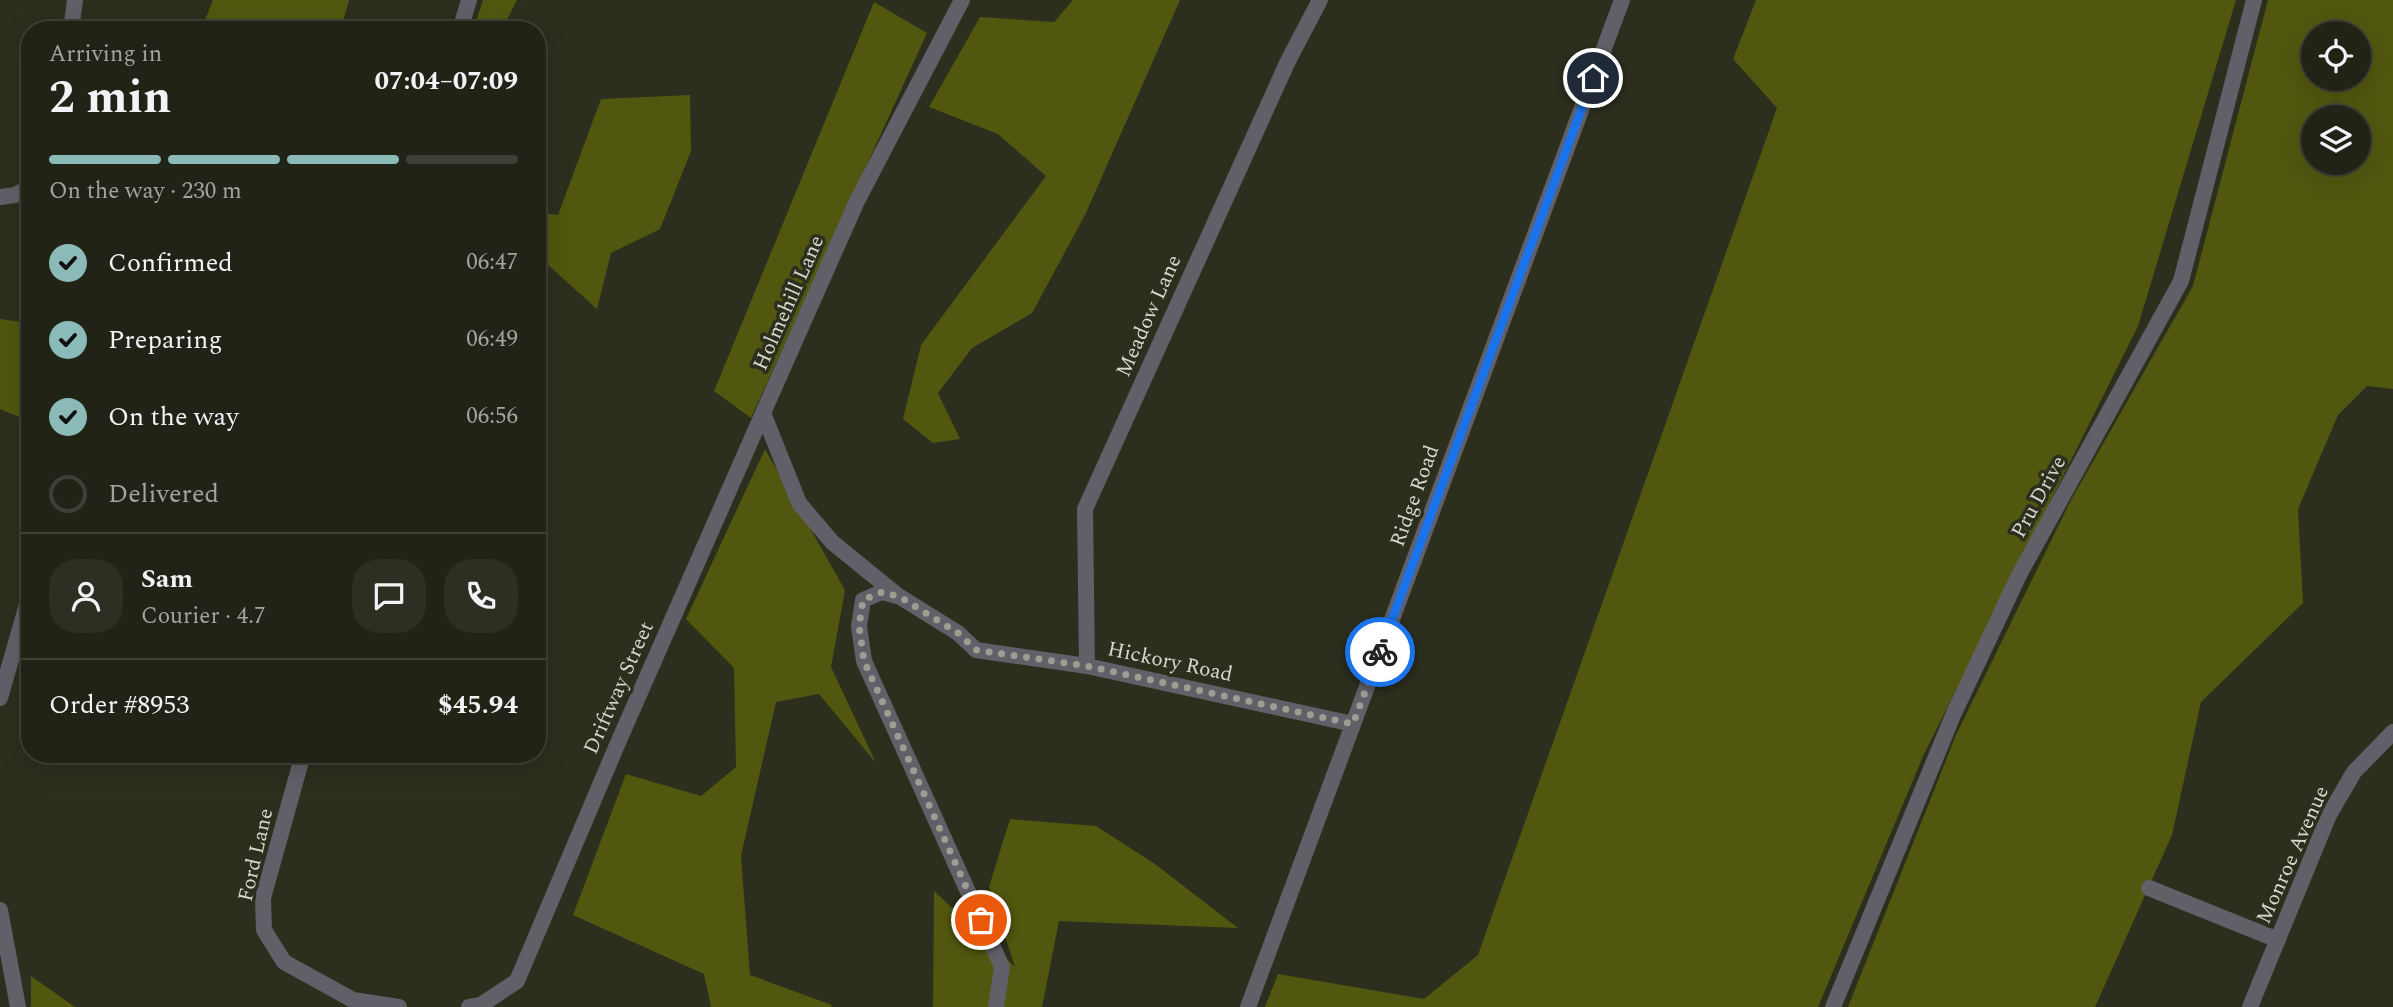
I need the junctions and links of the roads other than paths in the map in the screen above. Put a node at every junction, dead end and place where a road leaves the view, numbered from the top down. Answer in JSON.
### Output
{"nodes":[{"id":1,"x":75,"y":0,"type":"edge"},
{"id":2,"x":469,"y":0,"type":"edge"},
{"id":3,"x":962,"y":0,"type":"edge"},
{"id":4,"x":1320,"y":0,"type":"edge"},
{"id":5,"x":1622,"y":0,"type":"edge"},
{"id":6,"x":2253,"y":0,"type":"edge"},
{"id":7,"x":72,"y":21,"type":"edge"},
{"id":8,"x":463,"y":21,"type":"edge"},
{"id":9,"x":21,"y":192,"type":"edge"},
{"id":10,"x":0,"y":197,"type":"edge"},
{"id":11,"x":764,"y":413,"type":"junction"},
{"id":12,"x":900,"y":597,"type":"junction"},
{"id":13,"x":21,"y":625,"type":"edge"},
{"id":14,"x":1087,"y":666,"type":"junction"},
{"id":15,"x":0,"y":698,"type":"edge"},
{"id":16,"x":1353,"y":724,"type":"junction"},
{"id":17,"x":2393,"y":732,"type":"edge"},
{"id":18,"x":300,"y":763,"type":"edge"},
{"id":19,"x":2149,"y":888,"type":"dead end"},
{"id":20,"x":0,"y":910,"type":"edge"},
{"id":21,"x":2278,"y":940,"type":"junction"},
{"id":22,"x":19,"y":1007,"type":"edge"},
{"id":23,"x":399,"y":1007,"type":"edge"},
{"id":24,"x":469,"y":1007,"type":"edge"},
{"id":25,"x":996,"y":1007,"type":"edge"},
{"id":26,"x":1248,"y":1007,"type":"edge"},
{"id":27,"x":1833,"y":1007,"type":"edge"},
{"id":28,"x":2250,"y":1007,"type":"edge"}],
"edges":[{"from":1,"to":7,"type":"street"},
{"from":2,"to":8,"type":"street"},
{"from":3,"to":11,"type":"street","name":"Holmehill Lane"},
{"from":4,"to":14,"type":"street","name":"Meadow Lane"},
{"from":5,"to":16,"type":"street","name":"Ridge Road"},
{"from":6,"to":27,"type":"street","name":"Pru Drive"},
{"from":9,"to":10,"type":"street"},
{"from":11,"to":12,"type":"street"},
{"from":11,"to":24,"type":"street","name":"Driftway Street"},
{"from":12,"to":14,"type":"street","name":"Hickory Road"},
{"from":12,"to":25,"type":"street"},
{"from":13,"to":15,"type":"street"},
{"from":14,"to":16,"type":"street","name":"Hickory Road"},
{"from":16,"to":26,"type":"street","name":"Ridge Road"},
{"from":17,"to":21,"type":"street","name":"Monroe Avenue"},
{"from":18,"to":23,"type":"street","name":"Ford Lane"},
{"from":19,"to":21,"type":"street"},
{"from":20,"to":22,"type":"street"},
{"from":21,"to":28,"type":"street","name":"Monroe Avenue"}]}
